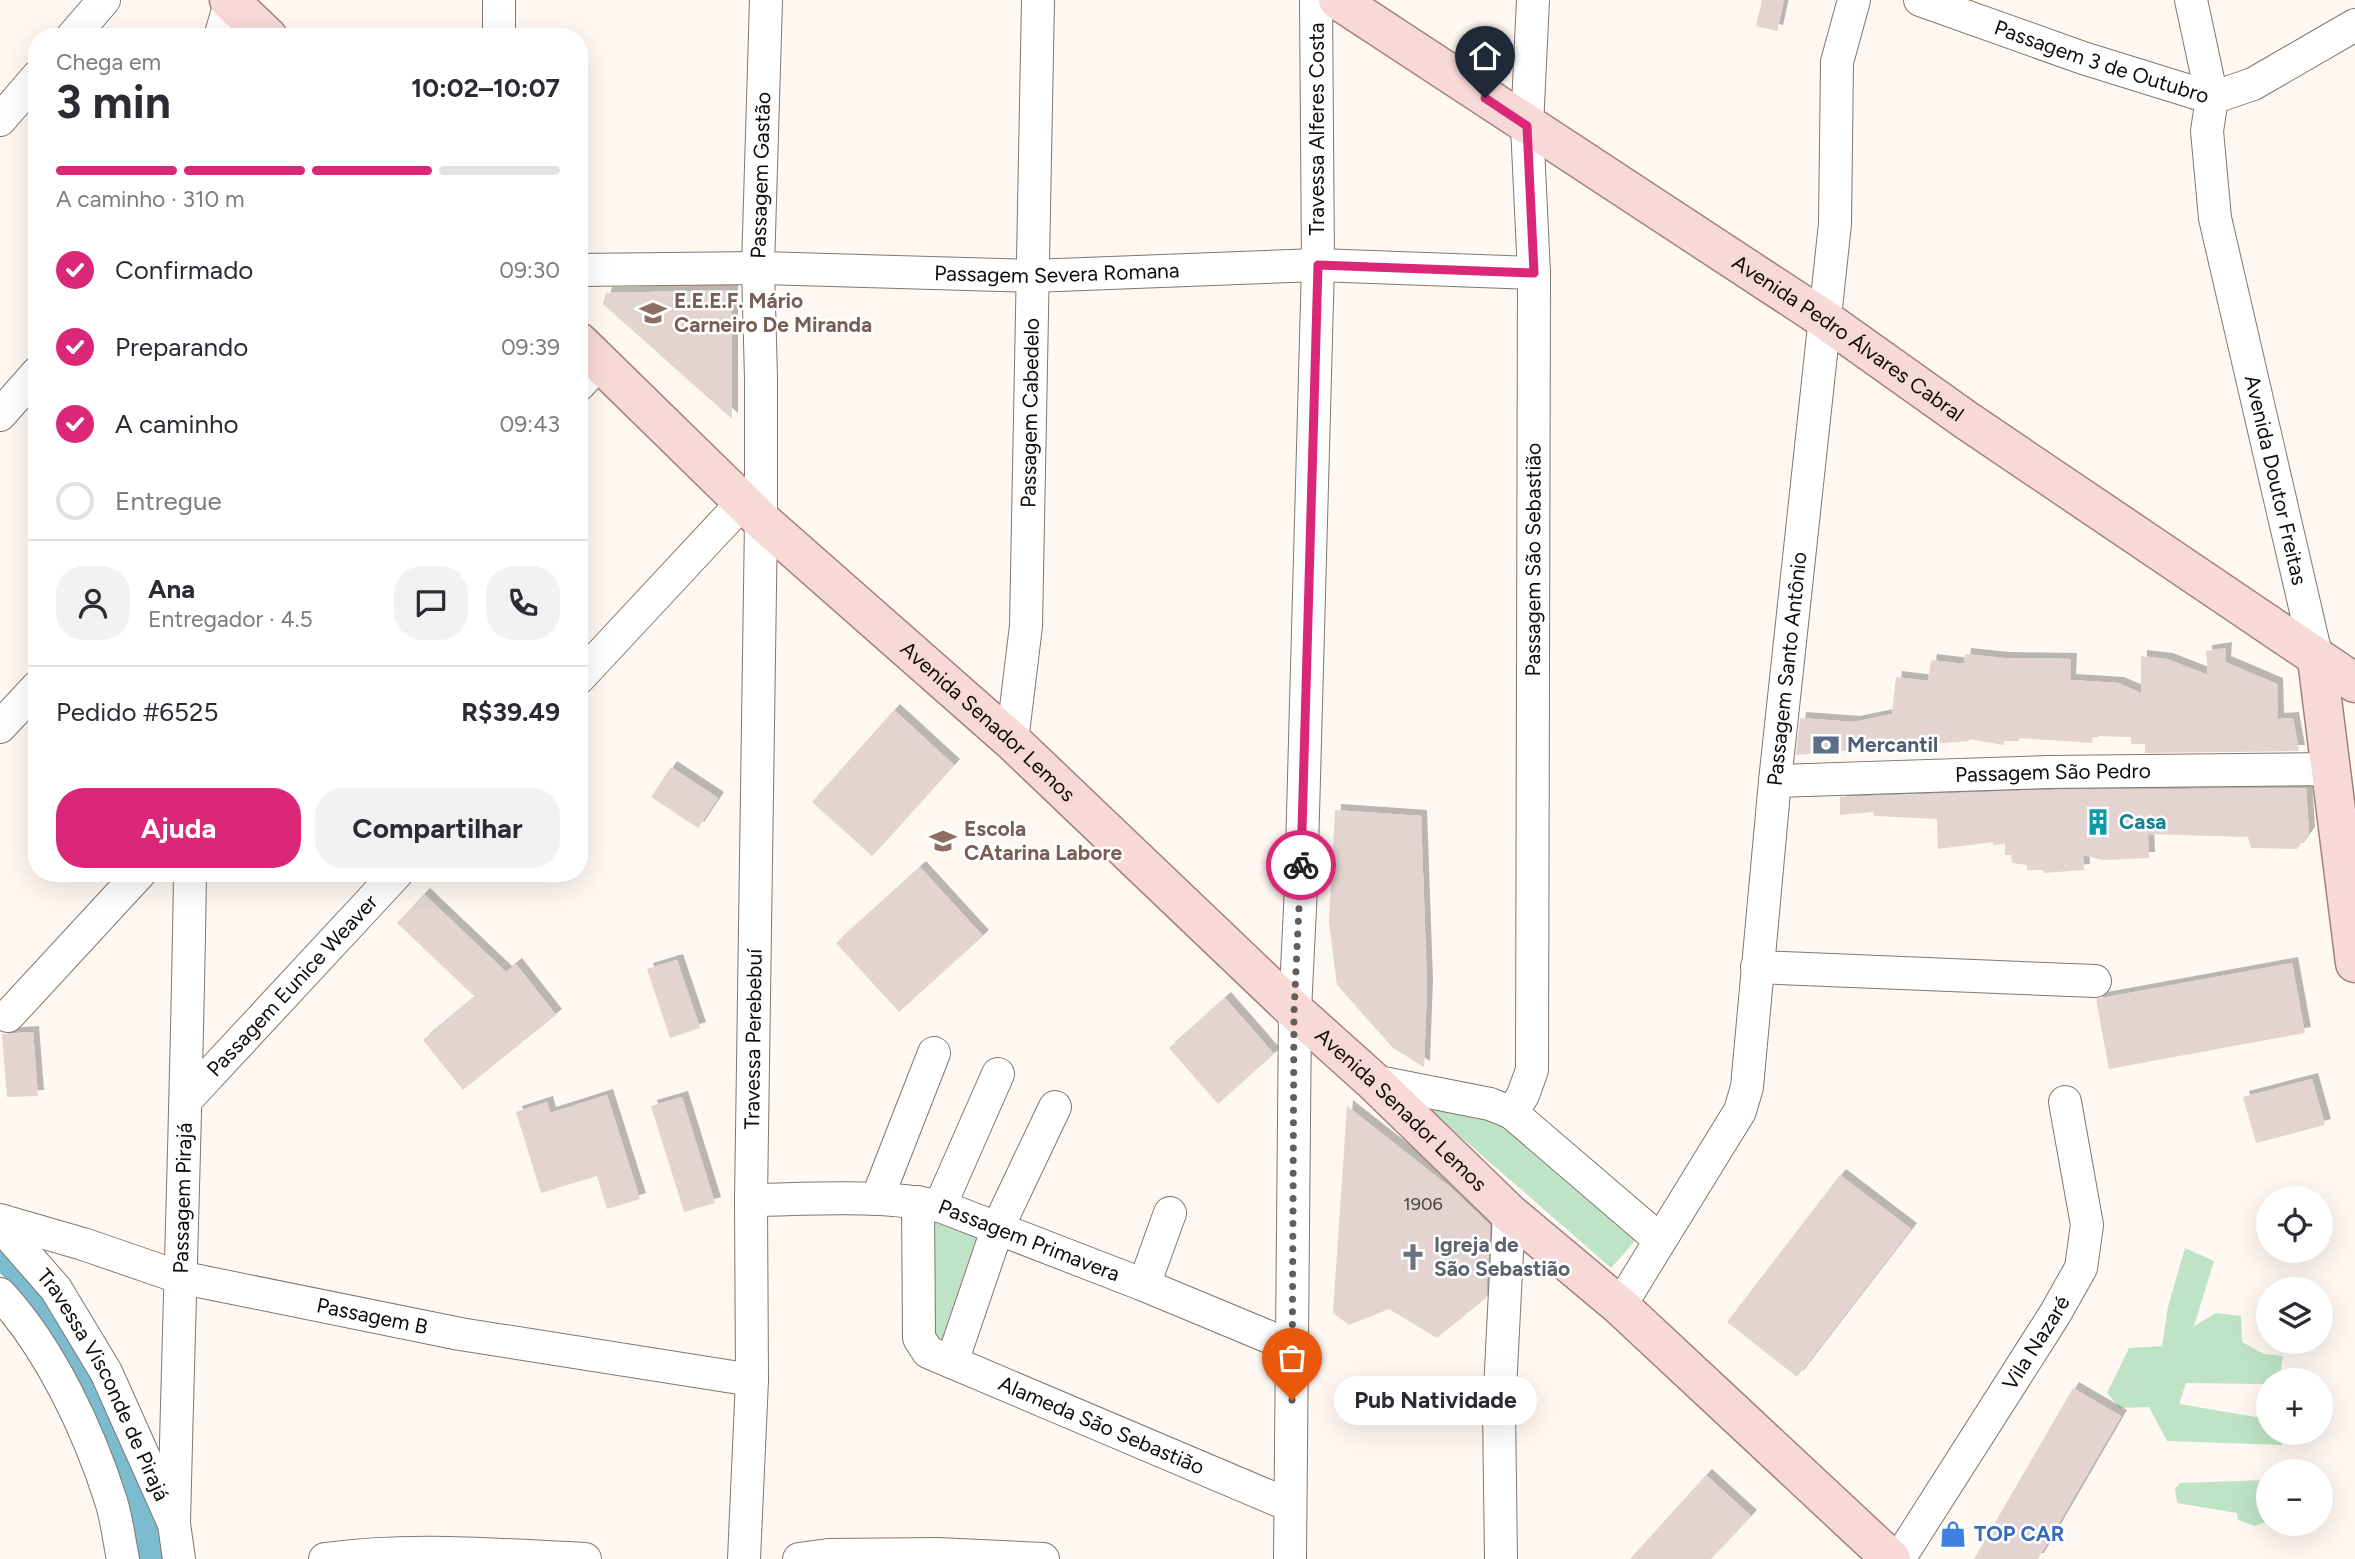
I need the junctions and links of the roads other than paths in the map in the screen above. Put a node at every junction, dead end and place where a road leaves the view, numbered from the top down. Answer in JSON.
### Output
{"nodes":[{"id":1,"x":104,"y":0,"type":"edge"},
{"id":2,"x":499,"y":0,"type":"edge"},
{"id":3,"x":766,"y":0,"type":"edge"},
{"id":4,"x":1038,"y":0,"type":"edge"},
{"id":5,"x":1316,"y":0,"type":"edge"},
{"id":6,"x":1338,"y":0,"type":"edge"},
{"id":7,"x":1533,"y":0,"type":"edge"},
{"id":8,"x":1854,"y":0,"type":"edge"},
{"id":9,"x":1920,"y":0,"type":"edge"},
{"id":10,"x":2191,"y":0,"type":"edge"},
{"id":11,"x":228,"y":10,"type":"edge"},
{"id":12,"x":2355,"y":24,"type":"edge"},
{"id":13,"x":80,"y":28,"type":"edge"},
{"id":14,"x":255,"y":28,"type":"edge"},
{"id":15,"x":499,"y":28,"type":"edge"},
{"id":16,"x":28,"y":87,"type":"edge"},
{"id":17,"x":2212,"y":98,"type":"junction"},
{"id":18,"x":0,"y":120,"type":"edge"},
{"id":19,"x":1527,"y":126,"type":"junction"},
{"id":20,"x":1318,"y":265,"type":"junction"},
{"id":21,"x":758,"y":268,"type":"junction"},
{"id":22,"x":588,"y":270,"type":"edge"},
{"id":23,"x":1534,"y":273,"type":"junction"},
{"id":24,"x":1032,"y":276,"type":"junction"},
{"id":25,"x":1824,"y":319,"type":"junction"},
{"id":26,"x":588,"y":366,"type":"edge"},
{"id":27,"x":28,"y":383,"type":"edge"},
{"id":28,"x":0,"y":415,"type":"edge"},
{"id":29,"x":752,"y":511,"type":"junction"},
{"id":30,"x":2317,"y":659,"type":"junction"},
{"id":31,"x":588,"y":669,"type":"edge"},
{"id":32,"x":2355,"y":683,"type":"edge"},
{"id":33,"x":28,"y":697,"type":"edge"},
{"id":34,"x":0,"y":727,"type":"edge"},
{"id":35,"x":1012,"y":741,"type":"junction"},
{"id":36,"x":2331,"y":769,"type":"junction"},
{"id":37,"x":1775,"y":781,"type":"junction"},
{"id":38,"x":132,"y":882,"type":"edge"},
{"id":39,"x":190,"y":882,"type":"edge"},
{"id":40,"x":389,"y":882,"type":"edge"},
{"id":41,"x":2355,"y":963,"type":"edge"},
{"id":42,"x":1757,"y":967,"type":"junction"},
{"id":43,"x":2095,"y":981,"type":"dead end"},
{"id":44,"x":1294,"y":1012,"type":"junction"},
{"id":45,"x":8,"y":1016,"type":"dead end"},
{"id":46,"x":934,"y":1053,"type":"dead end"},
{"id":47,"x":999,"y":1074,"type":"dead end"},
{"id":48,"x":1373,"y":1081,"type":"junction"},
{"id":49,"x":186,"y":1100,"type":"junction"},
{"id":50,"x":2065,"y":1102,"type":"dead end"},
{"id":51,"x":1055,"y":1107,"type":"dead end"},
{"id":52,"x":1512,"y":1113,"type":"junction"},
{"id":53,"x":751,"y":1199,"type":"junction"},
{"id":54,"x":877,"y":1199,"type":"junction"},
{"id":55,"x":929,"y":1204,"type":"junction"},
{"id":56,"x":1170,"y":1213,"type":"dead end"},
{"id":57,"x":1509,"y":1213,"type":"junction"},
{"id":58,"x":0,"y":1223,"type":"edge"},
{"id":59,"x":998,"y":1227,"type":"junction"},
{"id":60,"x":1660,"y":1240,"type":"junction"},
{"id":61,"x":179,"y":1277,"type":"junction"},
{"id":62,"x":1144,"y":1285,"type":"junction"},
{"id":63,"x":0,"y":1294,"type":"edge"},
{"id":64,"x":1620,"y":1306,"type":"junction"},
{"id":65,"x":1293,"y":1347,"type":"junction"},
{"id":66,"x":951,"y":1362,"type":"junction"},
{"id":67,"x":752,"y":1380,"type":"junction"},
{"id":68,"x":1289,"y":1506,"type":"junction"},
{"id":69,"x":174,"y":1524,"type":"junction"},
{"id":70,"x":123,"y":1559,"type":"edge"},
{"id":71,"x":179,"y":1559,"type":"edge"},
{"id":72,"x":325,"y":1559,"type":"edge"},
{"id":73,"x":585,"y":1559,"type":"edge"},
{"id":74,"x":744,"y":1559,"type":"edge"},
{"id":75,"x":799,"y":1559,"type":"edge"},
{"id":76,"x":1043,"y":1559,"type":"edge"},
{"id":77,"x":1290,"y":1559,"type":"edge"},
{"id":78,"x":1501,"y":1559,"type":"edge"},
{"id":79,"x":1891,"y":1559,"type":"edge"},
{"id":80,"x":1899,"y":1559,"type":"edge"}],
"edges":[{"from":1,"to":13,"type":"street"},
{"from":2,"to":15,"type":"street"},
{"from":3,"to":21,"type":"street","name":"Passagem Gastão"},
{"from":4,"to":24,"type":"street","name":"Passagem Cabedelo"},
{"from":5,"to":20,"type":"street","name":"Travessa Alferes Costa"},
{"from":6,"to":19,"type":"main road","name":"Avenida Pedro Álvares Cabral"},
{"from":7,"to":19,"type":"street","name":"Passagem São Sebastião"},
{"from":8,"to":25,"type":"street","name":"Passagem Santo Antônio"},
{"from":9,"to":17,"type":"street","name":"Passagem 3 de Outubro"},
{"from":10,"to":17,"type":"street","name":"Avenida Doutor Freitas"},
{"from":11,"to":14,"type":"main road"},
{"from":12,"to":17,"type":"street","name":"Passagem 3 de Outubro"},
{"from":16,"to":18,"type":"street"},
{"from":17,"to":30,"type":"street","name":"Avenida Doutor Freitas"},
{"from":19,"to":23,"type":"street","name":"Passagem São Sebastião"},
{"from":19,"to":25,"type":"main road","name":"Avenida Pedro Álvares Cabral"},
{"from":20,"to":23,"type":"street","name":"Passagem Severa Romana"},
{"from":20,"to":24,"type":"street","name":"Passagem Severa Romana"},
{"from":20,"to":44,"type":"street","name":"Travessa Alferes Costa"},
{"from":21,"to":22,"type":"street","name":"Passagem Severa Romana"},
{"from":21,"to":24,"type":"street","name":"Passagem Severa Romana"},
{"from":21,"to":29,"type":"street","name":"Passagem Gastão"},
{"from":23,"to":52,"type":"street","name":"Passagem São Sebastião"},
{"from":24,"to":35,"type":"street","name":"Passagem Cabedelo"},
{"from":25,"to":30,"type":"main road","name":"Avenida Pedro Álvares Cabral"},
{"from":25,"to":37,"type":"street","name":"Passagem Santo Antônio"},
{"from":26,"to":29,"type":"main road","name":"Avenida Senador Lemos"},
{"from":27,"to":28,"type":"street"},
{"from":29,"to":31,"type":"street"},
{"from":29,"to":35,"type":"main road","name":"Avenida Senador Lemos"},
{"from":29,"to":53,"type":"street","name":"Travessa Perebebuí"},
{"from":30,"to":32,"type":"main road","name":"Avenida Pedro Álvares Cabral"},
{"from":30,"to":36,"type":"main road","name":"Avenida Doutor Freitas"},
{"from":33,"to":34,"type":"street"},
{"from":35,"to":44,"type":"main road","name":"Avenida Senador Lemos"},
{"from":36,"to":37,"type":"street","name":"Passagem São Pedro"},
{"from":36,"to":41,"type":"main road","name":"Avenida Doutor Freitas"},
{"from":37,"to":42,"type":"street","name":"Passagem Santo Antônio"},
{"from":38,"to":45,"type":"street"},
{"from":39,"to":49,"type":"street","name":"Passagem Pirajá"},
{"from":40,"to":49,"type":"street","name":"Passagem Eunice Weaver"},
{"from":42,"to":43,"type":"street"},
{"from":42,"to":60,"type":"street","name":"Passagem Santo Antônio"},
{"from":44,"to":48,"type":"main road","name":"Avenida Senador Lemos"},
{"from":44,"to":65,"type":"street","name":"Travessa Alferes Costa"},
{"from":46,"to":54,"type":"street"},
{"from":47,"to":55,"type":"street"},
{"from":48,"to":52,"type":"street"},
{"from":48,"to":57,"type":"main road","name":"Avenida Senador Lemos"},
{"from":49,"to":61,"type":"street","name":"Passagem Pirajá"},
{"from":50,"to":80,"type":"street","name":"Vila Nazaré"},
{"from":51,"to":59,"type":"street"},
{"from":52,"to":60,"type":"street"},
{"from":53,"to":54,"type":"street","name":"Passagem Primavera"},
{"from":53,"to":67,"type":"street","name":"Travessa Perebebuí"},
{"from":54,"to":55,"type":"street","name":"Passagem Primavera"},
{"from":55,"to":59,"type":"street","name":"Passagem Primavera"},
{"from":55,"to":66,"type":"street","name":"Alameda São Sebastião"},
{"from":56,"to":62,"type":"street"},
{"from":57,"to":64,"type":"main road","name":"Avenida Senador Lemos"},
{"from":57,"to":78,"type":"street"},
{"from":58,"to":61,"type":"street","name":"Passagem B"},
{"from":58,"to":69,"type":"street","name":"Travessa Visconde de Pirajá"},
{"from":59,"to":62,"type":"street","name":"Passagem Primavera"},
{"from":59,"to":66,"type":"street"},
{"from":60,"to":64,"type":"street","name":"Passagem Santo Antônio"},
{"from":61,"to":67,"type":"street","name":"Passagem B"},
{"from":61,"to":69,"type":"street","name":"Passagem Pirajá"},
{"from":62,"to":65,"type":"street","name":"Passagem Primavera"},
{"from":63,"to":70,"type":"street","name":"Travessa Visconde de Pirajá"},
{"from":64,"to":79,"type":"main road","name":"Avenida Senador Lemos"},
{"from":65,"to":68,"type":"street","name":"Travessa Alferes Costa"},
{"from":66,"to":68,"type":"street","name":"Alameda São Sebastião"},
{"from":67,"to":74,"type":"street","name":"Travessa Perebebuí"},
{"from":68,"to":77,"type":"street","name":"Travessa Alferes Costa"},
{"from":69,"to":71,"type":"street","name":"Travessa Visconde de Pirajá"},
{"from":72,"to":73,"type":"street"},
{"from":75,"to":76,"type":"street"}]}
